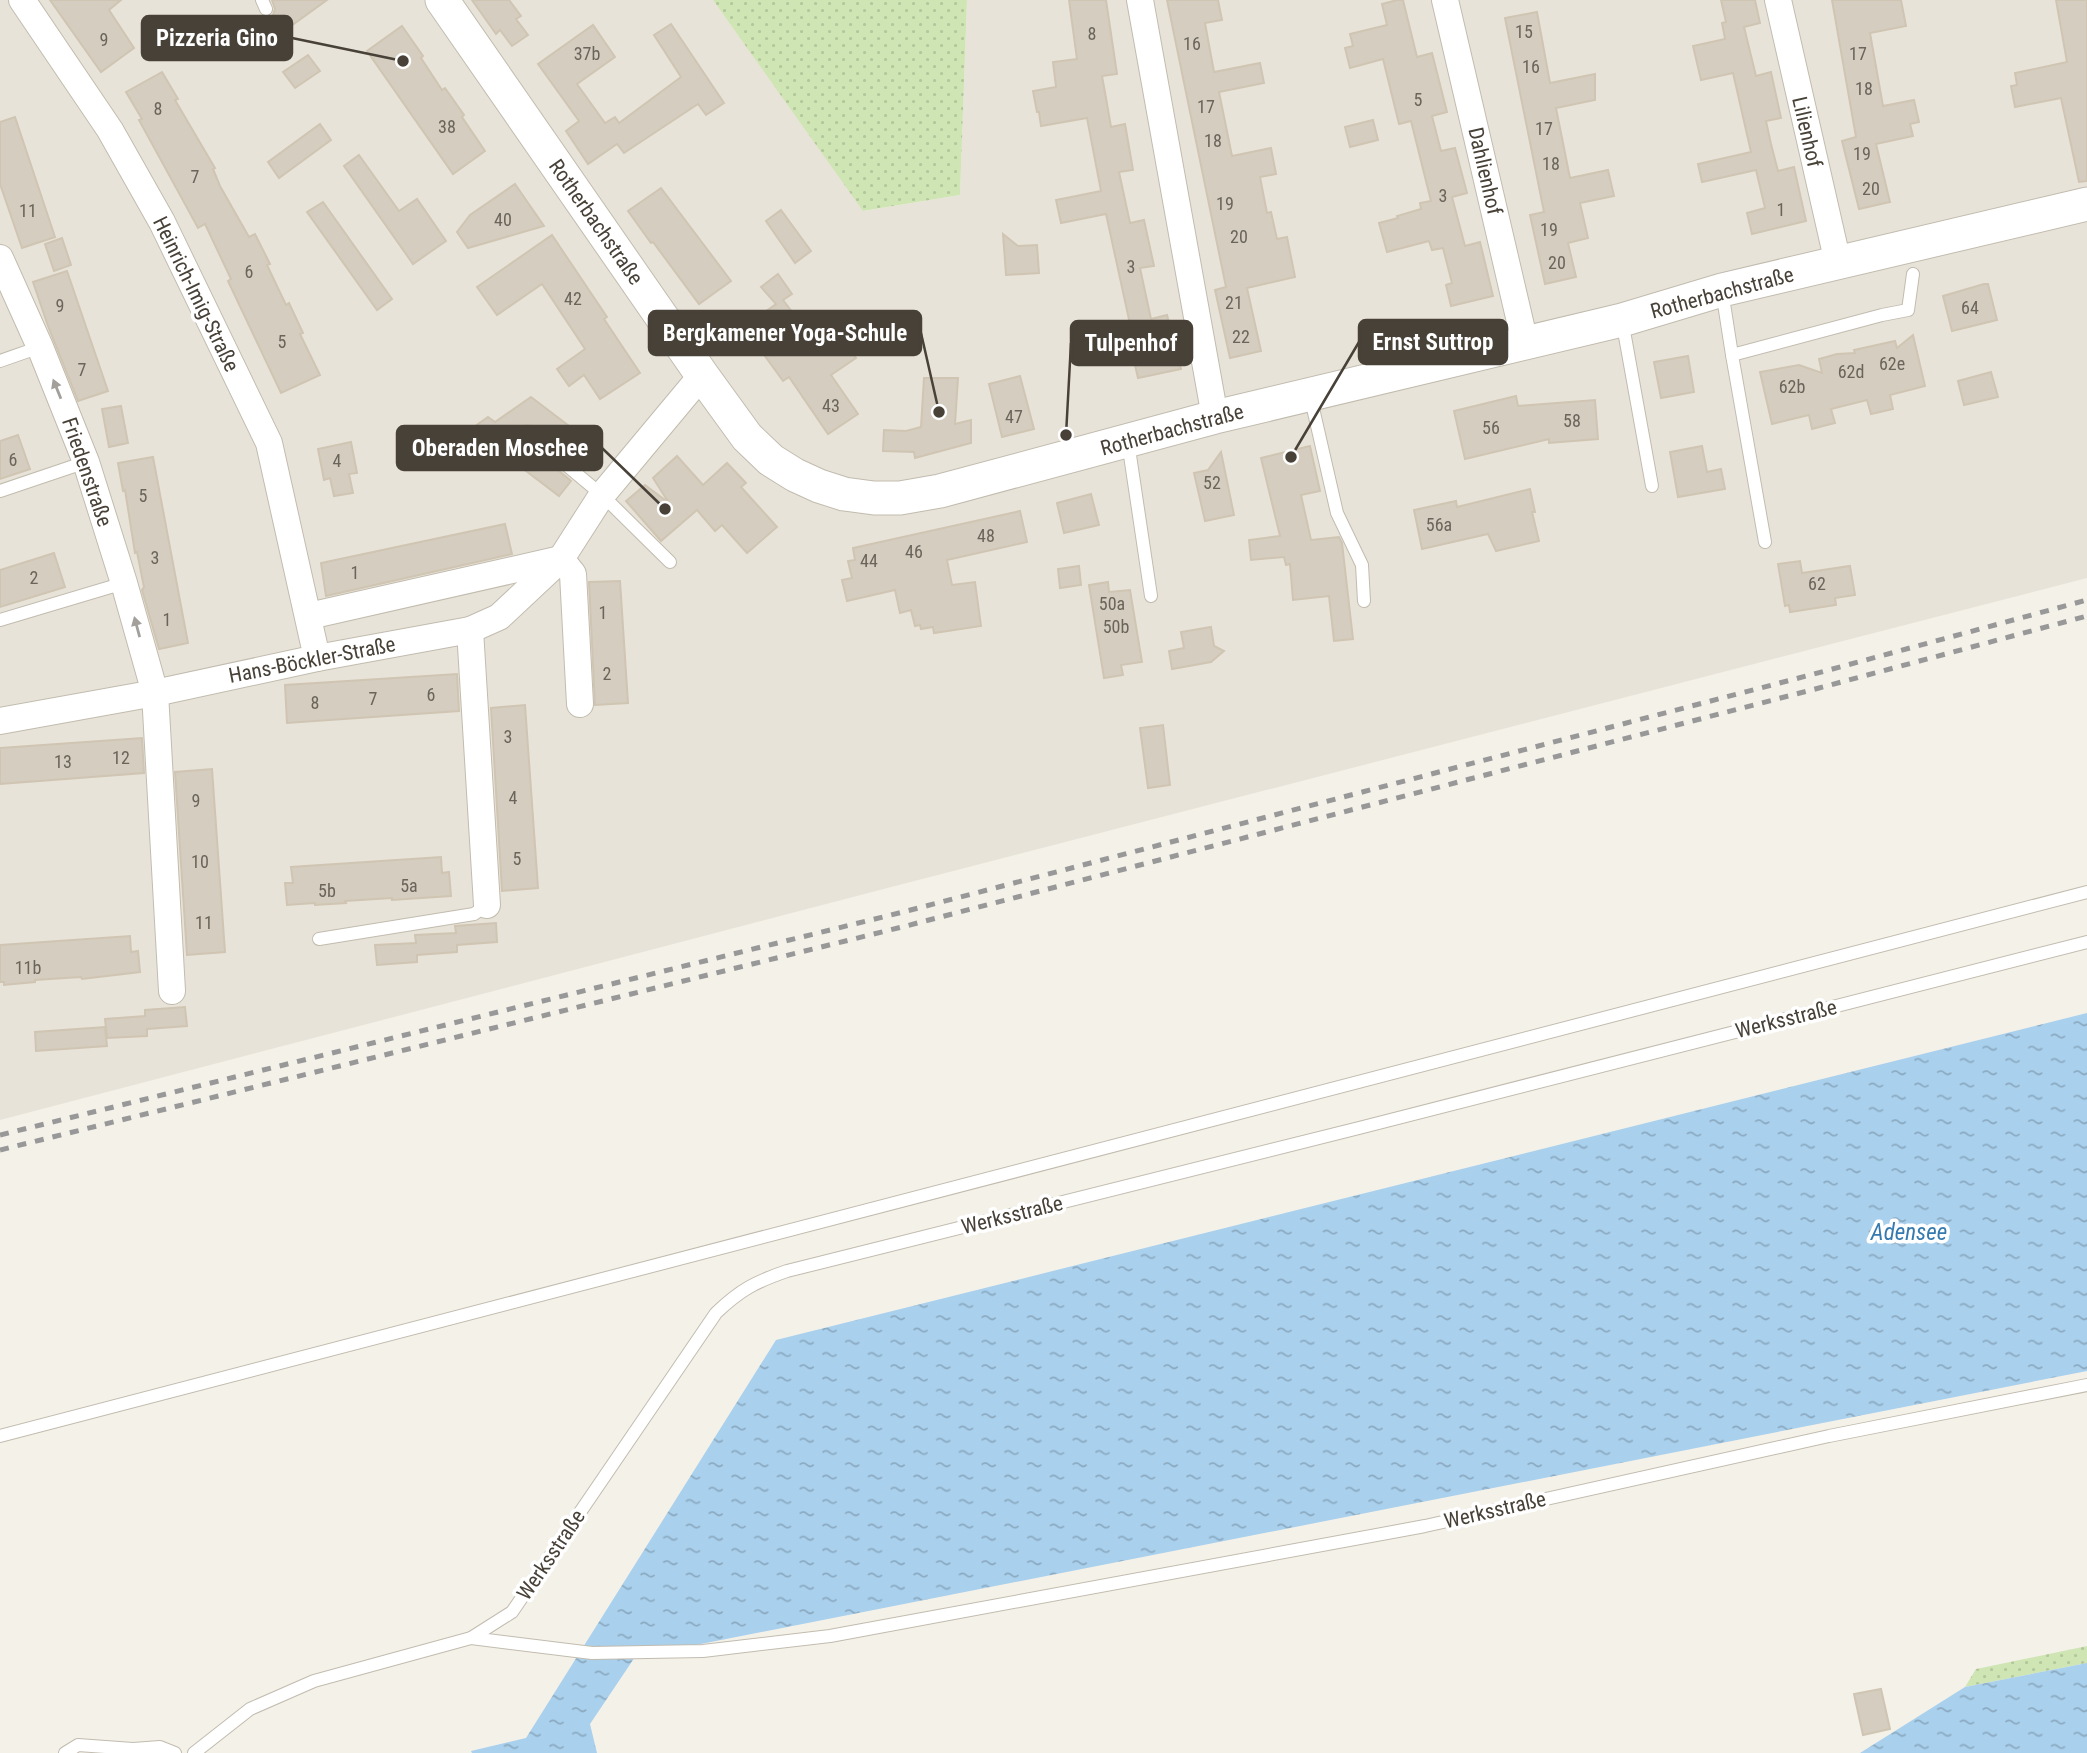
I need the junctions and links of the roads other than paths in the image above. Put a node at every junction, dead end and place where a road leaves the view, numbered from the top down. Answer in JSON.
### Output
{"nodes":[{"id":1,"x":22,"y":0,"type":"edge"},
{"id":2,"x":442,"y":0,"type":"edge"},
{"id":3,"x":1140,"y":0,"type":"edge"},
{"id":4,"x":1445,"y":0,"type":"edge"},
{"id":5,"x":1778,"y":0,"type":"edge"},
{"id":6,"x":2087,"y":204,"type":"edge"},
{"id":7,"x":0,"y":258,"type":"edge"},
{"id":8,"x":1838,"y":263,"type":"junction"},
{"id":9,"x":1913,"y":274,"type":"dead end"},
{"id":10,"x":1722,"y":290,"type":"junction"},
{"id":11,"x":1622,"y":320,"type":"junction"},
{"id":12,"x":1525,"y":342,"type":"junction"},
{"id":13,"x":40,"y":347,"type":"junction"},
{"id":14,"x":1732,"y":355,"type":"junction"},
{"id":15,"x":0,"y":361,"type":"edge"},
{"id":16,"x":702,"y":375,"type":"junction"},
{"id":17,"x":1310,"y":394,"type":"junction"},
{"id":18,"x":1215,"y":417,"type":"junction"},
{"id":19,"x":528,"y":433,"type":"dead end"},
{"id":20,"x":1128,"y":442,"type":"junction"},
{"id":21,"x":86,"y":462,"type":"junction"},
{"id":22,"x":1652,"y":486,"type":"dead end"},
{"id":23,"x":0,"y":491,"type":"edge"},
{"id":24,"x":602,"y":495,"type":"junction"},
{"id":25,"x":1765,"y":542,"type":"dead end"},
{"id":26,"x":561,"y":559,"type":"junction"},
{"id":27,"x":670,"y":562,"type":"dead end"},
{"id":28,"x":124,"y":583,"type":"junction"},
{"id":29,"x":1151,"y":596,"type":"dead end"},
{"id":30,"x":1364,"y":601,"type":"dead end"},
{"id":31,"x":309,"y":616,"type":"junction"},
{"id":32,"x":0,"y":620,"type":"edge"},
{"id":33,"x":470,"y":630,"type":"junction"},
{"id":34,"x":317,"y":658,"type":"junction"},
{"id":35,"x":155,"y":693,"type":"junction"},
{"id":36,"x":580,"y":704,"type":"dead end"},
{"id":37,"x":0,"y":721,"type":"edge"},
{"id":38,"x":2087,"y":892,"type":"edge"},
{"id":39,"x":487,"y":905,"type":"joint"},
{"id":40,"x":319,"y":940,"type":"dead end"},
{"id":41,"x":2087,"y":942,"type":"edge"},
{"id":42,"x":172,"y":991,"type":"dead end"},
{"id":43,"x":2087,"y":1385,"type":"edge"},
{"id":44,"x":0,"y":1436,"type":"edge"},
{"id":45,"x":471,"y":1638,"type":"junction"},
{"id":46,"x":132,"y":1751,"type":"edge"},
{"id":47,"x":65,"y":1753,"type":"edge"},
{"id":48,"x":175,"y":1753,"type":"edge"},
{"id":49,"x":194,"y":1753,"type":"edge"}],
"edges":[{"from":1,"to":31,"type":"street","name":"Heinrich-Imig-Straße"},
{"from":2,"to":16,"type":"street","name":"Rotherbachstraße"},
{"from":3,"to":18,"type":"street"},
{"from":4,"to":12,"type":"street","name":"Dahlienhof"},
{"from":5,"to":8,"type":"street","name":"Lilienhof"},
{"from":6,"to":8,"type":"street","name":"Rotherbachstraße"},
{"from":7,"to":13,"type":"street","name":"Friedenstraße"},
{"from":8,"to":10,"type":"street","name":"Rotherbachstraße"},
{"from":9,"to":14,"type":"lane"},
{"from":10,"to":11,"type":"street","name":"Rotherbachstraße"},
{"from":10,"to":14,"type":"lane"},
{"from":11,"to":12,"type":"street","name":"Rotherbachstraße"},
{"from":11,"to":22,"type":"lane"},
{"from":12,"to":17,"type":"street","name":"Rotherbachstraße"},
{"from":13,"to":15,"type":"lane"},
{"from":21,"to":13,"type":"street","name":"Friedenstraße","one_way":true},
{"from":14,"to":25,"type":"lane"},
{"from":16,"to":20,"type":"street","name":"Rotherbachstraße"},
{"from":16,"to":24,"type":"street","name":"Hans-Böckler-Straße"},
{"from":17,"to":18,"type":"street","name":"Rotherbachstraße"},
{"from":17,"to":30,"type":"lane"},
{"from":18,"to":20,"type":"street","name":"Rotherbachstraße"},
{"from":19,"to":24,"type":"lane"},
{"from":20,"to":29,"type":"lane"},
{"from":21,"to":23,"type":"lane"},
{"from":21,"to":28,"type":"street","name":"Friedenstraße"},
{"from":24,"to":26,"type":"street","name":"Hans-Böckler-Straße"},
{"from":24,"to":27,"type":"lane"},
{"from":26,"to":31,"type":"street"},
{"from":26,"to":33,"type":"street","name":"Hans-Böckler-Straße"},
{"from":26,"to":36,"type":"street"},
{"from":28,"to":32,"type":"lane"},
{"from":35,"to":28,"type":"street","name":"Friedenstraße","one_way":true},
{"from":31,"to":34,"type":"street","name":"Heinrich-Imig-Straße"},
{"from":33,"to":34,"type":"street","name":"Hans-Böckler-Straße"},
{"from":33,"to":39,"type":"street"},
{"from":34,"to":35,"type":"street","name":"Hans-Böckler-Straße"},
{"from":35,"to":37,"type":"street","name":"Hans-Böckler-Straße"},
{"from":35,"to":42,"type":"street"},
{"from":38,"to":44,"type":"lane"},
{"from":39,"to":40,"type":"lane"},
{"from":41,"to":45,"type":"lane","name":"Werksstraße"},
{"from":43,"to":45,"type":"lane","name":"Werksstraße"},
{"from":45,"to":49,"type":"lane"},
{"from":46,"to":47,"type":"lane"},
{"from":46,"to":48,"type":"lane"}]}
